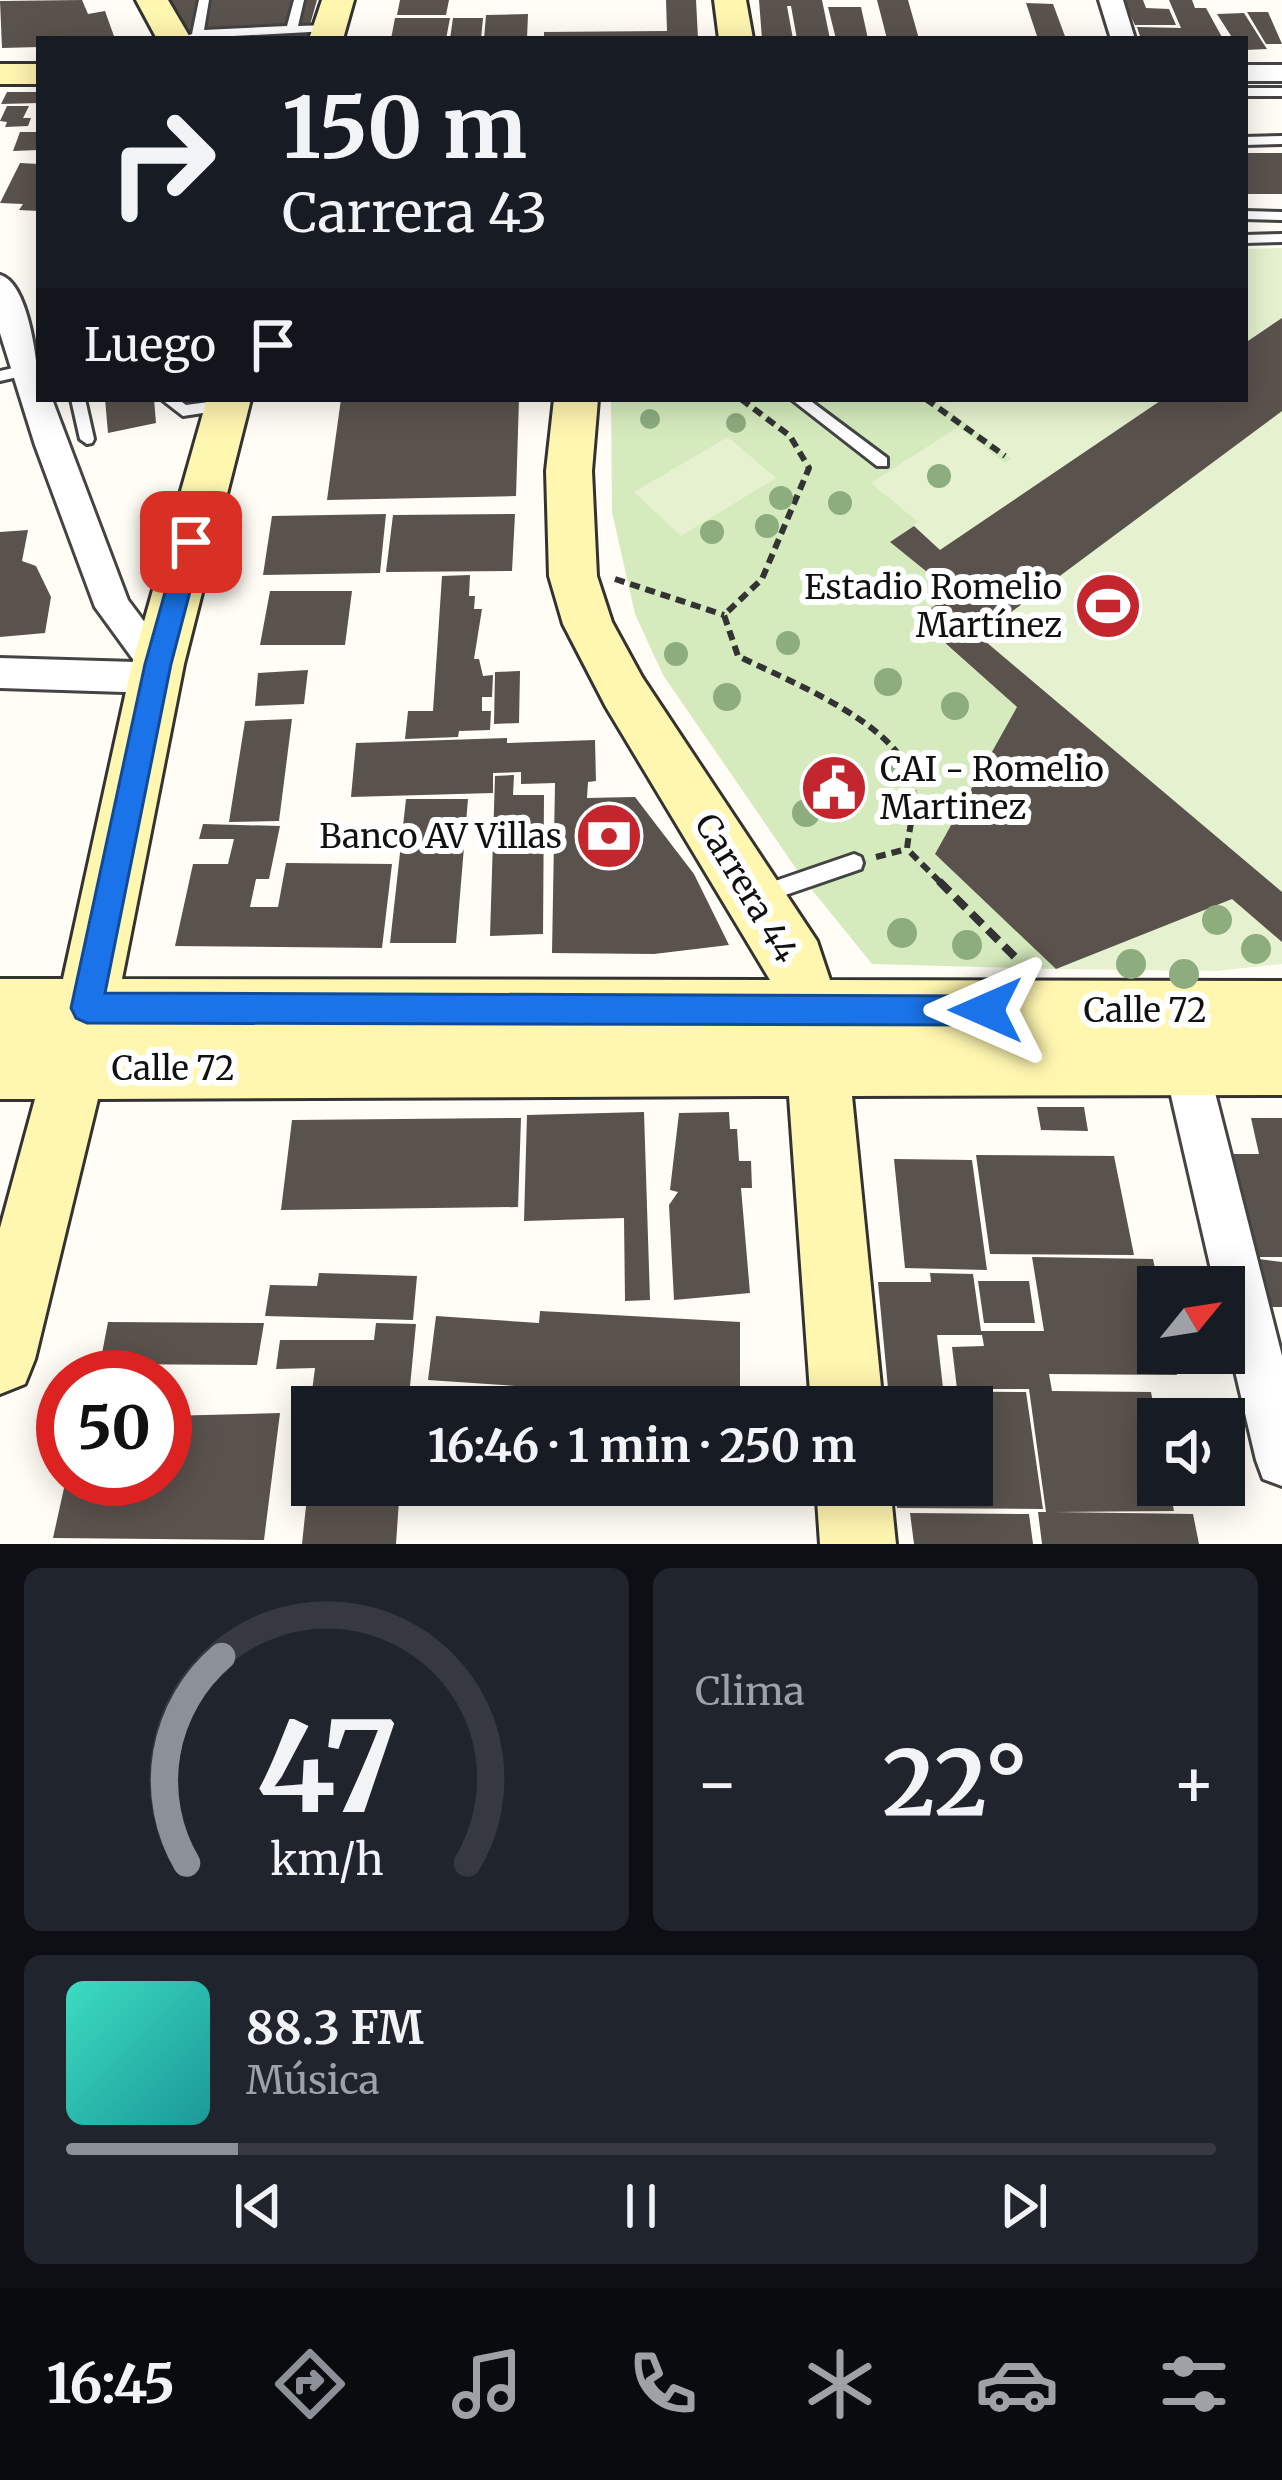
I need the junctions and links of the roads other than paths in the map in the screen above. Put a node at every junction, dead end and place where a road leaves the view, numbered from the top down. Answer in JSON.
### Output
{"nodes":[{"id":1,"x":152,"y":0,"type":"edge"},
{"id":2,"x":204,"y":0,"type":"edge"},
{"id":3,"x":299,"y":0,"type":"edge"},
{"id":4,"x":730,"y":0,"type":"edge"},
{"id":5,"x":1111,"y":0,"type":"edge"},
{"id":6,"x":331,"y":22,"type":"edge"},
{"id":7,"x":292,"y":29,"type":"junction"},
{"id":8,"x":252,"y":31,"type":"edge"},
{"id":9,"x":183,"y":36,"type":"edge"},
{"id":10,"x":186,"y":36,"type":"edge"},
{"id":11,"x":204,"y":36,"type":"edge"},
{"id":12,"x":736,"y":36,"type":"edge"},
{"id":13,"x":1122,"y":36,"type":"edge"},
{"id":14,"x":1248,"y":73,"type":"edge"},
{"id":15,"x":1282,"y":73,"type":"edge"},
{"id":16,"x":0,"y":74,"type":"edge"},
{"id":17,"x":36,"y":74,"type":"edge"},
{"id":18,"x":1248,"y":92,"type":"edge"},
{"id":19,"x":1282,"y":92,"type":"edge"},
{"id":20,"x":1282,"y":140,"type":"edge"},
{"id":21,"x":1248,"y":141,"type":"edge"},
{"id":22,"x":1248,"y":203,"type":"edge"},
{"id":23,"x":1282,"y":203,"type":"edge"},
{"id":24,"x":1248,"y":215,"type":"edge"},
{"id":25,"x":1282,"y":216,"type":"edge"},
{"id":26,"x":1282,"y":238,"type":"edge"},
{"id":27,"x":1248,"y":239,"type":"edge"},
{"id":28,"x":0,"y":285,"type":"edge"},
{"id":29,"x":17,"y":362,"type":"edge"},
{"id":30,"x":79,"y":402,"type":"edge"},
{"id":31,"x":172,"y":402,"type":"edge"},
{"id":32,"x":228,"y":402,"type":"edge"},
{"id":33,"x":576,"y":402,"type":"edge"},
{"id":34,"x":802,"y":402,"type":"edge"},
{"id":35,"x":87,"y":440,"type":"dead end"},
{"id":36,"x":882,"y":462,"type":"dead end"},
{"id":37,"x":156,"y":671,"type":"junction"},
{"id":38,"x":0,"y":673,"type":"edge"},
{"id":39,"x":854,"y":863,"type":"dead end"},
{"id":40,"x":757,"y":896,"type":"junction"},
{"id":41,"x":0,"y":1008,"type":"edge"},
{"id":42,"x":1282,"y":1010,"type":"edge"},
{"id":43,"x":80,"y":1038,"type":"junction"},
{"id":44,"x":812,"y":1038,"type":"junction"},
{"id":45,"x":1186,"y":1064,"type":"junction"},
{"id":46,"x":1282,"y":1064,"type":"edge"},
{"id":47,"x":0,"y":1068,"type":"edge"},
{"id":48,"x":0,"y":1359,"type":"edge"},
{"id":49,"x":845,"y":1386,"type":"edge"},
{"id":50,"x":1282,"y":1460,"type":"edge"},
{"id":51,"x":855,"y":1506,"type":"edge"},
{"id":52,"x":858,"y":1544,"type":"edge"}],
"edges":[{"from":1,"to":9,"type":"street"},
{"from":2,"to":10,"type":"lane"},
{"from":3,"to":7,"type":"lane"},
{"from":4,"to":12,"type":"street"},
{"from":5,"to":13,"type":"street"},
{"from":6,"to":7,"type":"lane"},
{"from":7,"to":8,"type":"lane"},
{"from":8,"to":11,"type":"lane"},
{"from":14,"to":15,"type":"street"},
{"from":16,"to":17,"type":"street"},
{"from":18,"to":19,"type":"lane"},
{"from":20,"to":21,"type":"lane"},
{"from":22,"to":23,"type":"lane"},
{"from":24,"to":25,"type":"lane"},
{"from":26,"to":27,"type":"lane"},
{"from":28,"to":29,"type":"street"},
{"from":29,"to":37,"type":"street"},
{"from":30,"to":35,"type":"lane"},
{"from":31,"to":32,"type":"lane"},
{"from":32,"to":37,"type":"street"},
{"from":33,"to":40,"type":"street","name":"Carrera 44"},
{"from":34,"to":36,"type":"lane"},
{"from":37,"to":38,"type":"street"},
{"from":37,"to":43,"type":"street"},
{"from":39,"to":40,"type":"lane"},
{"from":40,"to":44,"type":"street","name":"Carrera 44"},
{"from":41,"to":43,"type":"street","name":"Calle 72"},
{"from":42,"to":44,"type":"street","name":"Calle 72"},
{"from":43,"to":44,"type":"street","name":"Calle 72"},
{"from":43,"to":47,"type":"street","name":"Calle 72"},
{"from":43,"to":48,"type":"street"},
{"from":44,"to":45,"type":"street","name":"Calle 72"},
{"from":44,"to":49,"type":"street","name":"Carrera 44"},
{"from":45,"to":46,"type":"street","name":"Calle 72"},
{"from":45,"to":50,"type":"street"},
{"from":51,"to":52,"type":"street"}]}
